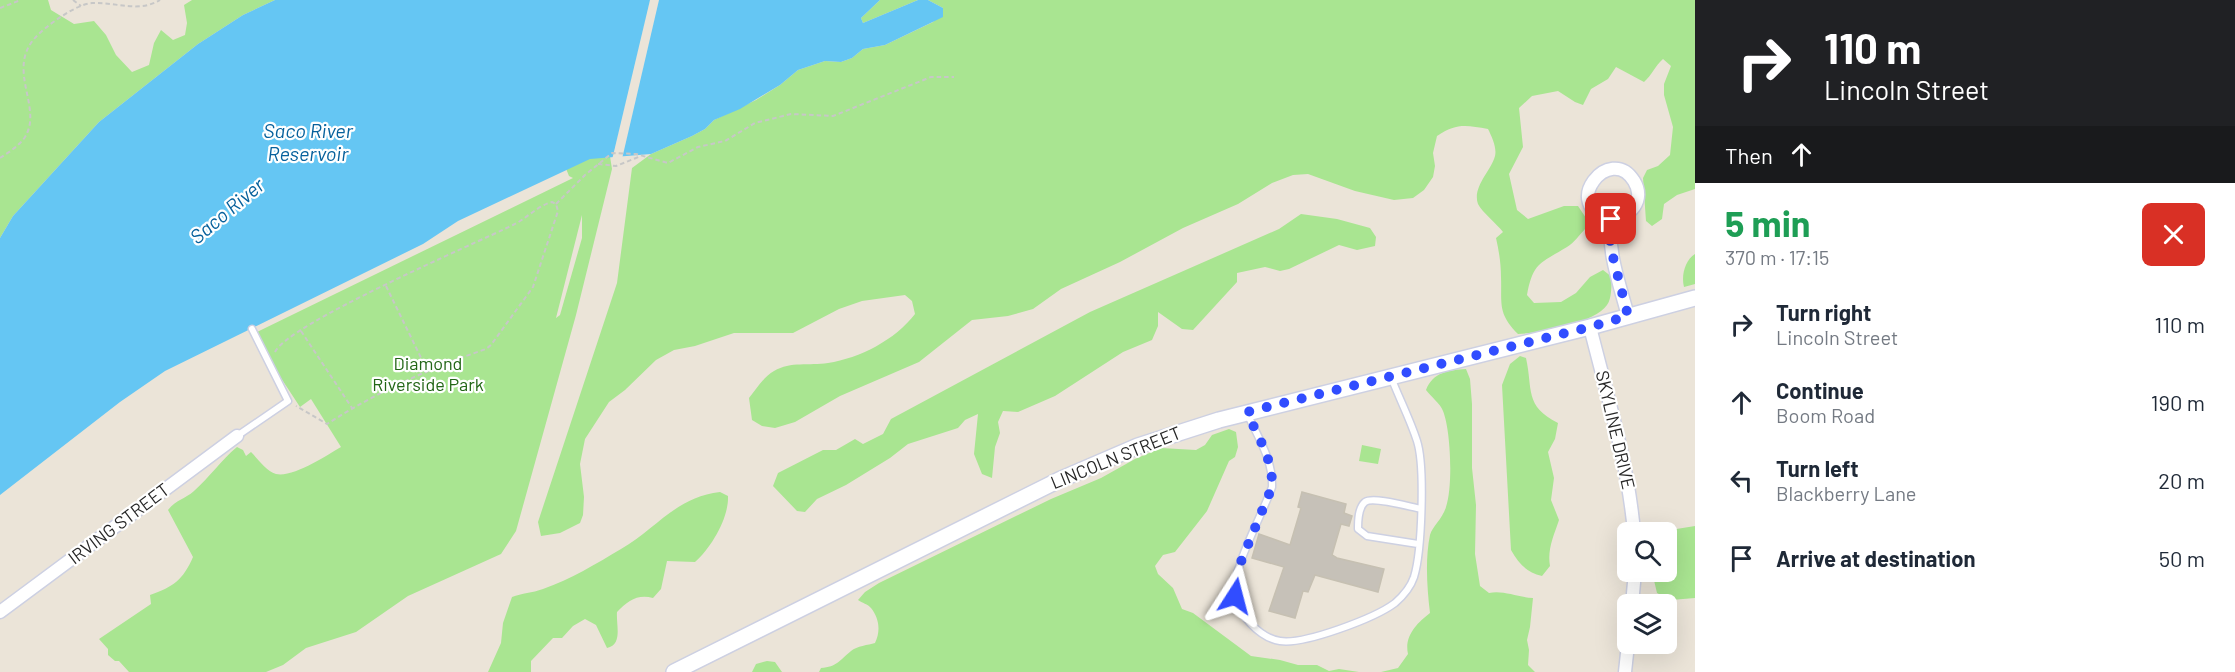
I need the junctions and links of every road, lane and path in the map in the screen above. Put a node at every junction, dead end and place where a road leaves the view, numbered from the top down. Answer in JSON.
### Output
{"nodes":[{"id":1,"x":21,"y":0,"type":"edge"},
{"id":2,"x":73,"y":0,"type":"edge"},
{"id":3,"x":160,"y":0,"type":"edge"},
{"id":4,"x":81,"y":6,"type":"junction"},
{"id":5,"x":0,"y":8,"type":"edge"},
{"id":6,"x":954,"y":77,"type":"dead end"},
{"id":7,"x":641,"y":156,"type":"junction"},
{"id":8,"x":0,"y":158,"type":"edge"},
{"id":9,"x":598,"y":164,"type":"junction"},
{"id":10,"x":556,"y":204,"type":"junction"},
{"id":11,"x":1611,"y":219,"type":"junction"},
{"id":12,"x":386,"y":286,"type":"junction"},
{"id":13,"x":1695,"y":298,"type":"edge"},
{"id":14,"x":1628,"y":316,"type":"junction"},
{"id":15,"x":1590,"y":327,"type":"junction"},
{"id":16,"x":252,"y":329,"type":"dead end"},
{"id":17,"x":301,"y":331,"type":"junction"},
{"id":18,"x":271,"y":367,"type":"junction"},
{"id":19,"x":427,"y":370,"type":"junction"},
{"id":20,"x":1390,"y":377,"type":"junction"},
{"id":21,"x":288,"y":401,"type":"junction"},
{"id":22,"x":352,"y":408,"type":"junction"},
{"id":23,"x":1247,"y":412,"type":"junction"},
{"id":24,"x":237,"y":436,"type":"joint"},
{"id":25,"x":1420,"y":509,"type":"junction"},
{"id":26,"x":1633,"y":522,"type":"edge"},
{"id":27,"x":1418,"y":544,"type":"junction"},
{"id":28,"x":0,"y":612,"type":"edge"},
{"id":29,"x":1627,"y":654,"type":"edge"},
{"id":30,"x":674,"y":672,"type":"edge"},
{"id":31,"x":1626,"y":672,"type":"edge"}],
"edges":[{"from":1,"to":5,"type":"path"},
{"from":2,"to":4,"type":"path"},
{"from":3,"to":4,"type":"path"},
{"from":4,"to":8,"type":"path"},
{"from":6,"to":7,"type":"path"},
{"from":7,"to":9,"type":"path"},
{"from":7,"to":9,"type":"path"},
{"from":9,"to":10,"type":"path"},
{"from":10,"to":12,"type":"path"},
{"from":10,"to":19,"type":"path"},
{"from":11,"to":11,"type":"street"},
{"from":11,"to":14,"type":"street"},
{"from":12,"to":17,"type":"path"},
{"from":12,"to":19,"type":"path"},
{"from":13,"to":14,"type":"street","name":"LINCOLN STREET"},
{"from":14,"to":15,"type":"street","name":"LINCOLN STREET"},
{"from":15,"to":20,"type":"street","name":"LINCOLN STREET"},
{"from":15,"to":26,"type":"street","name":"SKYLINE DRIVE"},
{"from":16,"to":18,"type":"lane"},
{"from":17,"to":18,"type":"path"},
{"from":17,"to":22,"type":"path"},
{"from":18,"to":21,"type":"lane"},
{"from":19,"to":22,"type":"path"},
{"from":20,"to":23,"type":"street","name":"LINCOLN STREET"},
{"from":20,"to":25,"type":"lane"},
{"from":21,"to":22,"type":"path"},
{"from":21,"to":24,"type":"lane"},
{"from":23,"to":27,"type":"lane"},
{"from":23,"to":30,"type":"street","name":"LINCOLN STREET"},
{"from":24,"to":28,"type":"street","name":"IRVING STREET"},
{"from":25,"to":27,"type":"lane"},
{"from":25,"to":27,"type":"lane"},
{"from":29,"to":31,"type":"street"}]}
